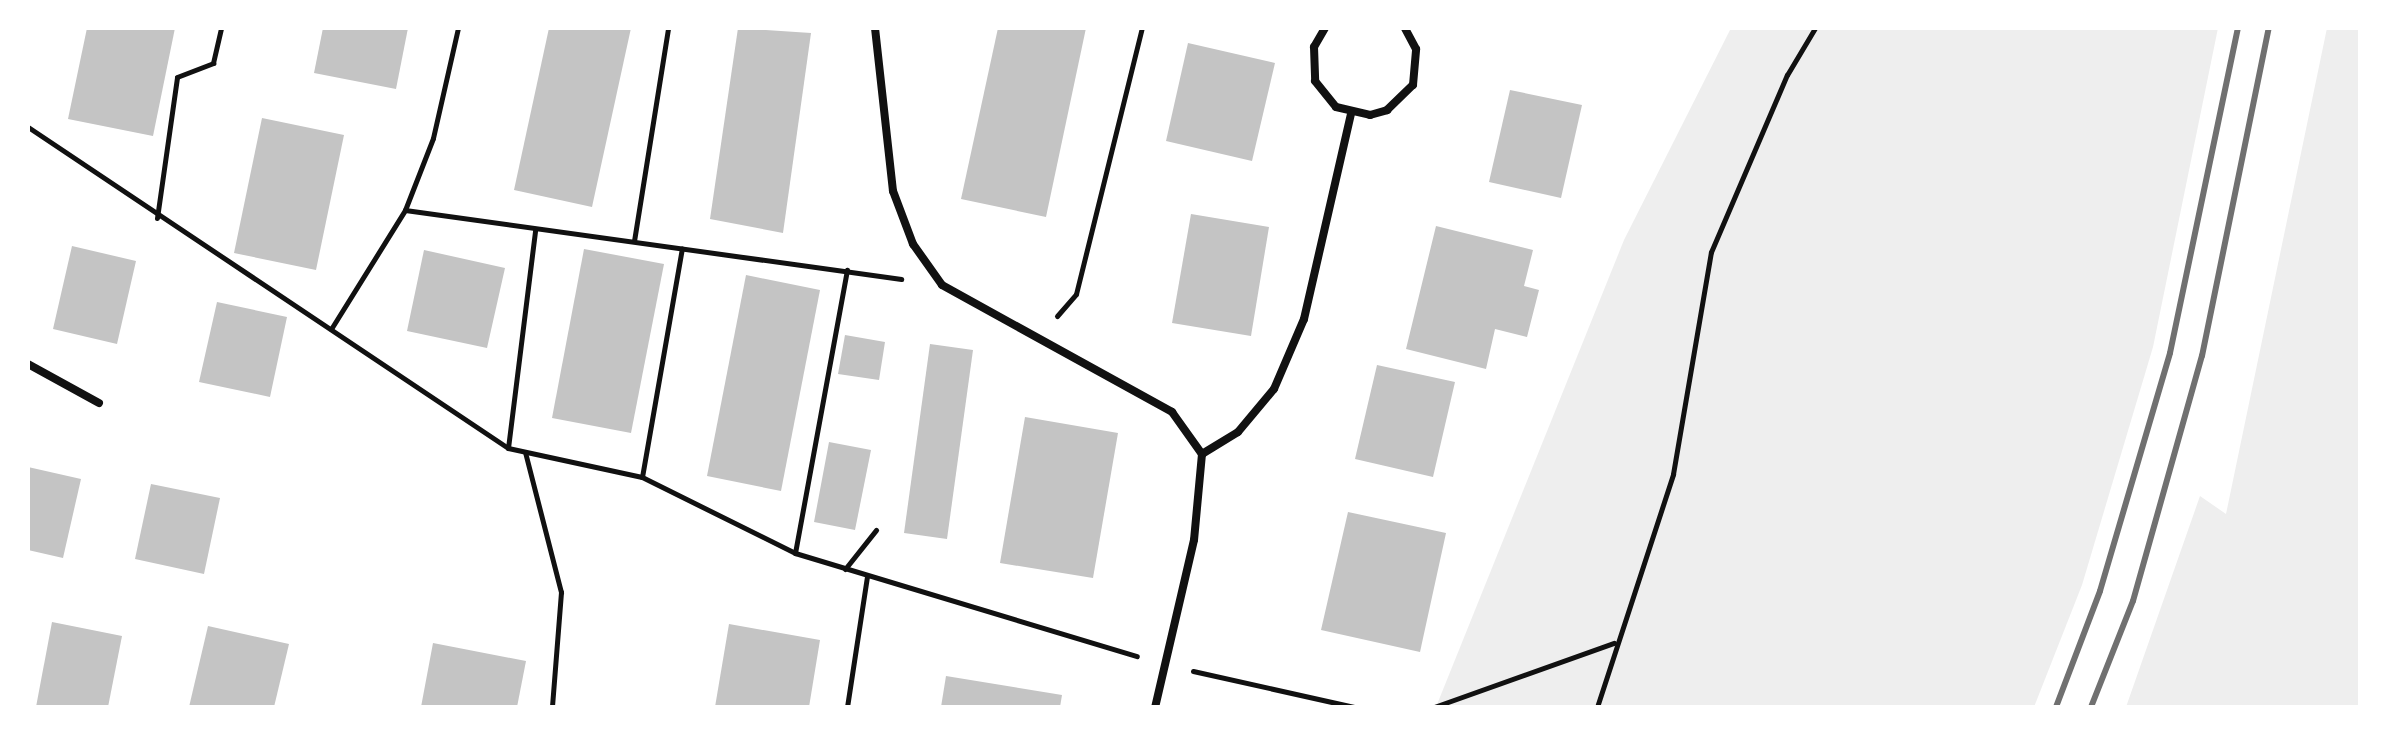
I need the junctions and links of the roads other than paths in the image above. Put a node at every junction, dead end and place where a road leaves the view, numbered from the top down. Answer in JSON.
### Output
{"nodes":[{"id":1,"x":875,"y":28,"type":"edge"},
{"id":2,"x":1325,"y":28,"type":"edge"},
{"id":3,"x":1405,"y":28,"type":"edge"},
{"id":4,"x":1351,"y":113,"type":"junction"},
{"id":5,"x":28,"y":364,"type":"edge"},
{"id":6,"x":99,"y":403,"type":"dead end"},
{"id":7,"x":1202,"y":454,"type":"junction"},
{"id":8,"x":1155,"y":707,"type":"edge"}],
"edges":[{"from":1,"to":7,"type":"street"},
{"from":2,"to":4,"type":"street"},
{"from":3,"to":4,"type":"street"},
{"from":4,"to":7,"type":"street"},
{"from":5,"to":6,"type":"street"},
{"from":7,"to":8,"type":"street"}]}
